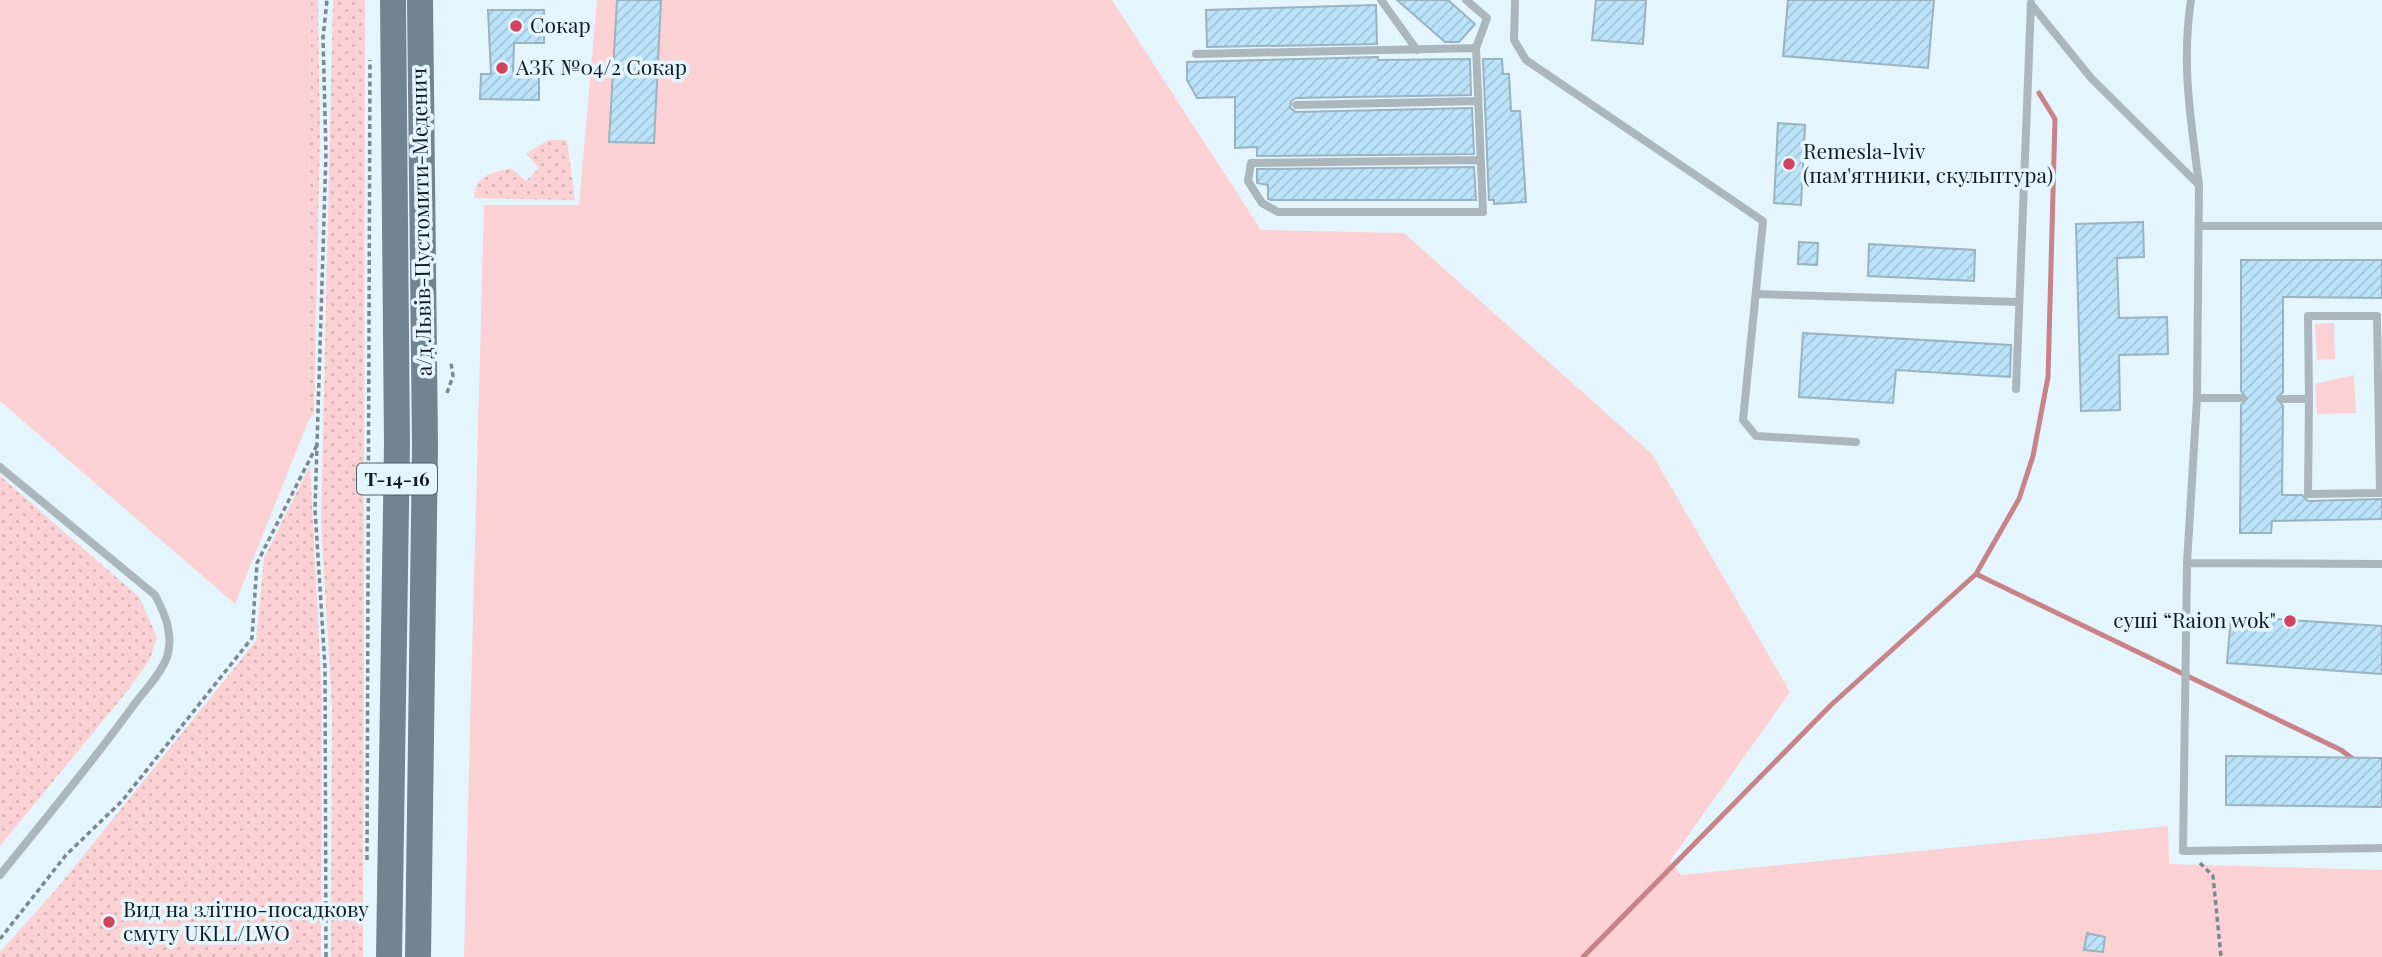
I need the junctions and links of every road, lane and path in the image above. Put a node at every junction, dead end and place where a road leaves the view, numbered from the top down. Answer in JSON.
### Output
{"nodes":[{"id":1,"x":327,"y":0,"type":"edge"},
{"id":2,"x":393,"y":0,"type":"edge"},
{"id":3,"x":420,"y":0,"type":"edge"},
{"id":4,"x":1381,"y":0,"type":"edge"},
{"id":5,"x":1466,"y":0,"type":"edge"},
{"id":6,"x":1515,"y":0,"type":"edge"},
{"id":7,"x":2191,"y":0,"type":"edge"},
{"id":8,"x":2031,"y":2,"type":"edge"},
{"id":9,"x":1476,"y":48,"type":"junction"},
{"id":10,"x":1417,"y":50,"type":"junction"},
{"id":11,"x":1196,"y":54,"type":"dead end"},
{"id":12,"x":370,"y":55,"type":"dead end"},
{"id":13,"x":1478,"y":102,"type":"junction"},
{"id":14,"x":1296,"y":105,"type":"dead end"},
{"id":15,"x":1480,"y":160,"type":"junction"},
{"id":16,"x":2199,"y":185,"type":"junction"},
{"id":17,"x":2200,"y":226,"type":"junction"},
{"id":18,"x":2382,"y":226,"type":"edge"},
{"id":19,"x":1756,"y":294,"type":"junction"},
{"id":20,"x":2018,"y":302,"type":"junction"},
{"id":21,"x":2379,"y":316,"type":"edge"},
{"id":22,"x":2016,"y":389,"type":"dead end"},
{"id":23,"x":2197,"y":398,"type":"junction"},
{"id":24,"x":2241,"y":398,"type":"dead end"},
{"id":25,"x":2283,"y":399,"type":"dead end"},
{"id":26,"x":2309,"y":399,"type":"junction"},
{"id":27,"x":1856,"y":442,"type":"dead end"},
{"id":28,"x":317,"y":443,"type":"junction"},
{"id":29,"x":0,"y":467,"type":"edge"},
{"id":30,"x":2187,"y":563,"type":"junction"},
{"id":31,"x":2382,"y":564,"type":"edge"},
{"id":32,"x":2382,"y":848,"type":"edge"},
{"id":33,"x":2195,"y":859,"type":"dead end"},
{"id":34,"x":367,"y":874,"type":"dead end"},
{"id":35,"x":0,"y":875,"type":"edge"},
{"id":36,"x":0,"y":939,"type":"edge"},
{"id":37,"x":326,"y":957,"type":"edge"},
{"id":38,"x":389,"y":957,"type":"edge"},
{"id":39,"x":418,"y":957,"type":"edge"},
{"id":40,"x":2221,"y":957,"type":"edge"}],
"edges":[{"from":1,"to":28,"type":"path"},
{"from":2,"to":38,"type":"main road","number":"Т-14-16"},
{"from":3,"to":39,"type":"main road","name":"а/д Львів-Пустомити-Меденич","number":"Т-14-16"},
{"from":4,"to":10,"type":"lane"},
{"from":5,"to":9,"type":"lane"},
{"from":6,"to":19,"type":"lane"},
{"from":7,"to":16,"type":"lane"},
{"from":8,"to":16,"type":"lane"},
{"from":8,"to":20,"type":"lane"},
{"from":9,"to":10,"type":"lane"},
{"from":9,"to":13,"type":"lane"},
{"from":10,"to":11,"type":"lane"},
{"from":12,"to":34,"type":"path"},
{"from":13,"to":14,"type":"lane"},
{"from":13,"to":15,"type":"lane"},
{"from":15,"to":15,"type":"lane"},
{"from":16,"to":17,"type":"lane"},
{"from":17,"to":18,"type":"lane"},
{"from":17,"to":23,"type":"lane"},
{"from":19,"to":20,"type":"lane"},
{"from":19,"to":27,"type":"lane"},
{"from":20,"to":22,"type":"lane"},
{"from":21,"to":26,"type":"lane"},
{"from":21,"to":26,"type":"lane"},
{"from":23,"to":24,"type":"lane"},
{"from":23,"to":30,"type":"lane"},
{"from":25,"to":26,"type":"lane"},
{"from":28,"to":36,"type":"path"},
{"from":28,"to":37,"type":"path"},
{"from":29,"to":35,"type":"lane"},
{"from":30,"to":31,"type":"lane"},
{"from":30,"to":32,"type":"lane"},
{"from":33,"to":40,"type":"path"}]}
